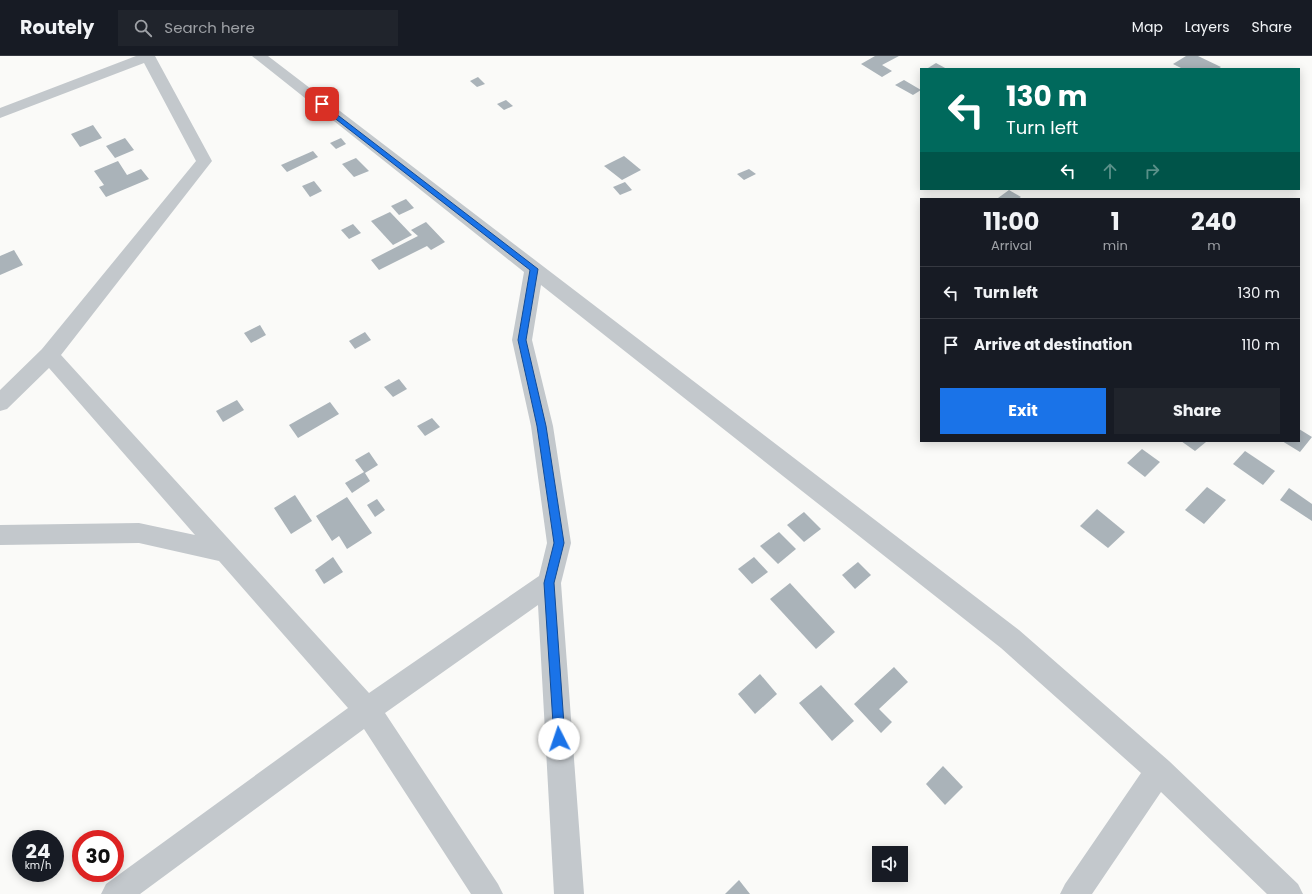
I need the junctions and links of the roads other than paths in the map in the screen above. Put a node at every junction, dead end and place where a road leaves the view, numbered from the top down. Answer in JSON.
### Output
{"nodes":[{"id":1,"x":148,"y":56,"type":"edge"},
{"id":2,"x":259,"y":56,"type":"edge"},
{"id":3,"x":0,"y":113,"type":"edge"},
{"id":4,"x":534,"y":269,"type":"junction"},
{"id":5,"x":49,"y":355,"type":"junction"},
{"id":6,"x":0,"y":403,"type":"edge"},
{"id":7,"x":0,"y":535,"type":"edge"},
{"id":8,"x":225,"y":552,"type":"junction"},
{"id":9,"x":549,"y":583,"type":"junction"},
{"id":10,"x":367,"y":710,"type":"junction"},
{"id":11,"x":1160,"y":771,"type":"junction"},
{"id":12,"x":116,"y":894,"type":"edge"},
{"id":13,"x":488,"y":894,"type":"edge"},
{"id":14,"x":569,"y":894,"type":"edge"},
{"id":15,"x":1075,"y":894,"type":"edge"},
{"id":16,"x":1288,"y":894,"type":"edge"}],
"edges":[{"from":1,"to":3,"type":"street"},
{"from":1,"to":5,"type":"street"},
{"from":2,"to":4,"type":"street"},
{"from":4,"to":9,"type":"street"},
{"from":4,"to":11,"type":"street"},
{"from":5,"to":6,"type":"street"},
{"from":5,"to":8,"type":"street"},
{"from":7,"to":8,"type":"street"},
{"from":8,"to":10,"type":"street"},
{"from":9,"to":10,"type":"street"},
{"from":9,"to":14,"type":"street"},
{"from":10,"to":12,"type":"street"},
{"from":10,"to":13,"type":"street"},
{"from":11,"to":15,"type":"street"},
{"from":11,"to":16,"type":"street"}]}
